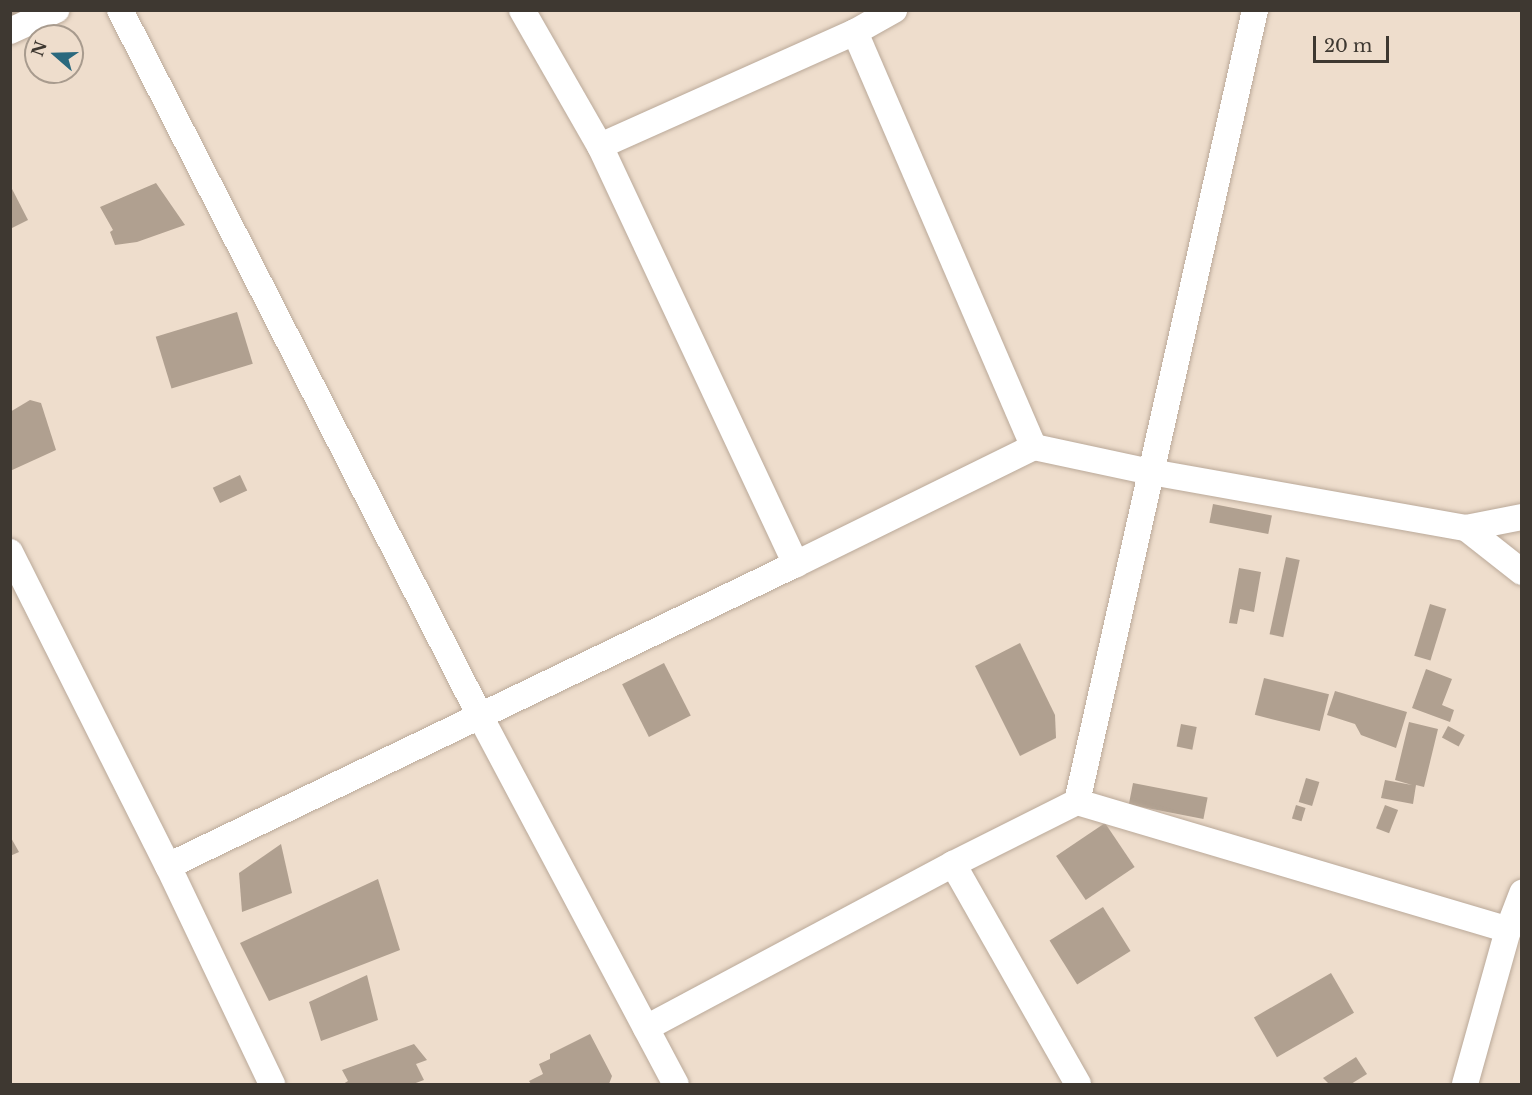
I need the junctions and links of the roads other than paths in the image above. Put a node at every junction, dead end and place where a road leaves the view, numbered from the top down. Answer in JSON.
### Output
{"nodes":[{"id":1,"x":56,"y":10,"type":"edge"},
{"id":2,"x":120,"y":10,"type":"edge"},
{"id":3,"x":522,"y":10,"type":"edge"},
{"id":4,"x":894,"y":10,"type":"edge"},
{"id":5,"x":1255,"y":10,"type":"edge"},
{"id":6,"x":10,"y":31,"type":"edge"},
{"id":7,"x":855,"y":32,"type":"junction"},
{"id":8,"x":600,"y":146,"type":"junction"},
{"id":9,"x":1034,"y":447,"type":"junction"},
{"id":10,"x":1151,"y":472,"type":"junction"},
{"id":11,"x":1521,"y":516,"type":"edge"},
{"id":12,"x":1466,"y":528,"type":"junction"},
{"id":13,"x":10,"y":552,"type":"edge"},
{"id":14,"x":795,"y":564,"type":"junction"},
{"id":15,"x":1521,"y":572,"type":"edge"},
{"id":16,"x":480,"y":716,"type":"junction"},
{"id":17,"x":1077,"y":802,"type":"junction"},
{"id":18,"x":953,"y":864,"type":"junction"},
{"id":19,"x":168,"y":866,"type":"junction"},
{"id":20,"x":1521,"y":893,"type":"edge"},
{"id":21,"x":1508,"y":930,"type":"junction"},
{"id":22,"x":646,"y":1028,"type":"junction"},
{"id":23,"x":272,"y":1084,"type":"edge"},
{"id":24,"x":676,"y":1084,"type":"edge"},
{"id":25,"x":1078,"y":1084,"type":"edge"},
{"id":26,"x":1465,"y":1084,"type":"edge"}],
"edges":[{"from":1,"to":6,"type":"street"},
{"from":2,"to":16,"type":"street"},
{"from":3,"to":8,"type":"street"},
{"from":4,"to":7,"type":"street"},
{"from":5,"to":10,"type":"street"},
{"from":7,"to":8,"type":"street"},
{"from":7,"to":9,"type":"street"},
{"from":8,"to":14,"type":"street"},
{"from":9,"to":10,"type":"street"},
{"from":9,"to":14,"type":"street"},
{"from":10,"to":12,"type":"street"},
{"from":10,"to":17,"type":"street"},
{"from":11,"to":12,"type":"street"},
{"from":12,"to":15,"type":"street"},
{"from":13,"to":19,"type":"street"},
{"from":14,"to":16,"type":"street"},
{"from":16,"to":19,"type":"street"},
{"from":16,"to":22,"type":"street"},
{"from":17,"to":18,"type":"street"},
{"from":17,"to":21,"type":"street"},
{"from":18,"to":22,"type":"street"},
{"from":18,"to":25,"type":"street"},
{"from":19,"to":23,"type":"street"},
{"from":20,"to":21,"type":"street"},
{"from":21,"to":26,"type":"street"},
{"from":22,"to":24,"type":"street"}]}
